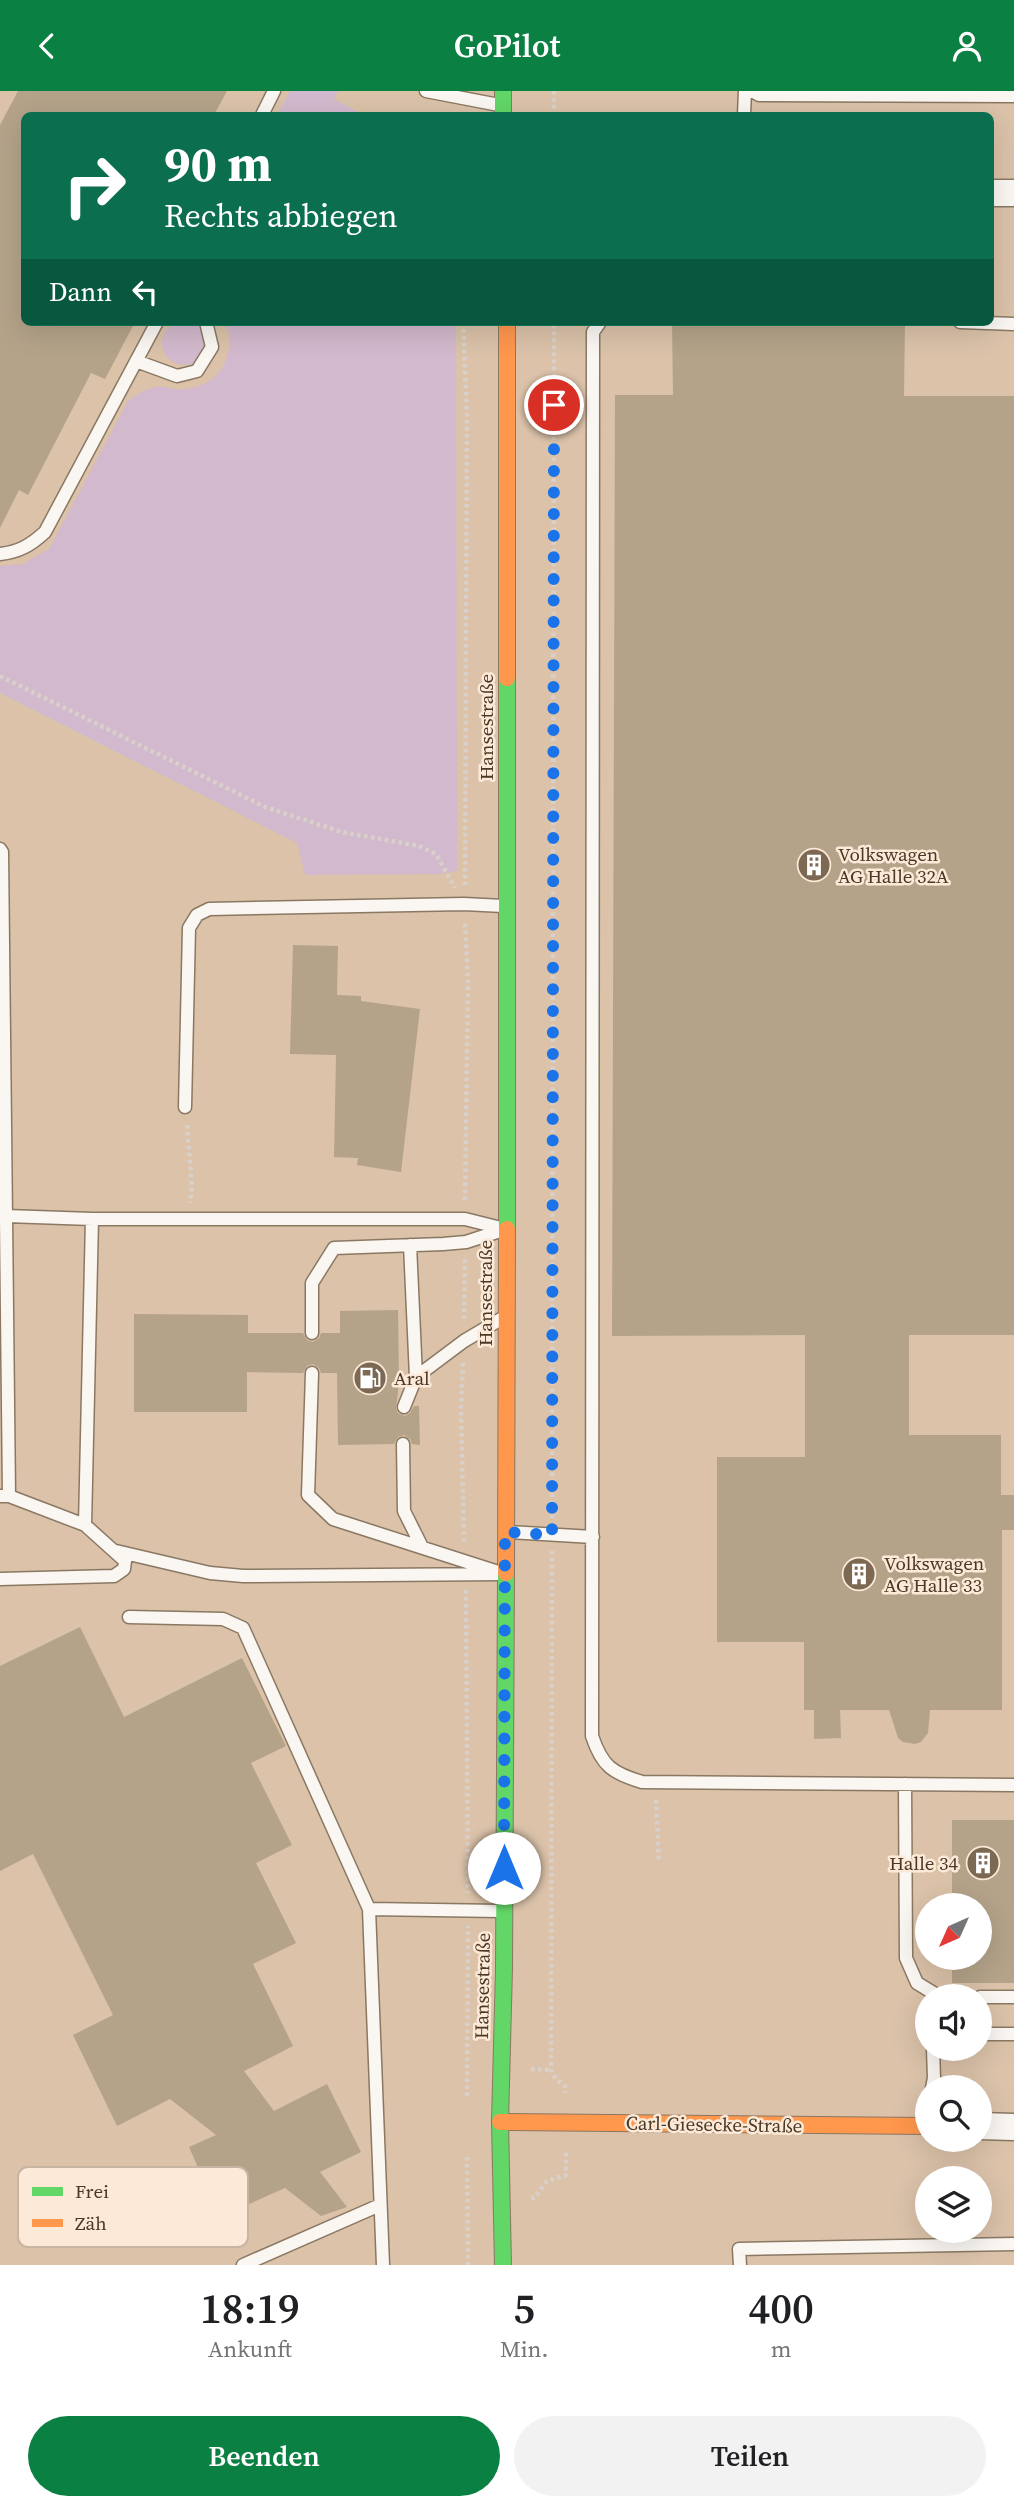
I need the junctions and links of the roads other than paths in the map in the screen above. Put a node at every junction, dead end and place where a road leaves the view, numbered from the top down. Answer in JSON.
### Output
{"nodes":[{"id":1,"x":274,"y":91,"type":"edge"},
{"id":2,"x":426,"y":91,"type":"edge"},
{"id":3,"x":745,"y":91,"type":"edge"},
{"id":4,"x":752,"y":91,"type":"edge"},
{"id":5,"x":1014,"y":96,"type":"edge"},
{"id":6,"x":502,"y":101,"type":"edge"},
{"id":7,"x":264,"y":112,"type":"edge"},
{"id":8,"x":744,"y":112,"type":"edge"},
{"id":9,"x":994,"y":193,"type":"edge"},
{"id":10,"x":1014,"y":193,"type":"edge"},
{"id":11,"x":994,"y":323,"type":"edge"},
{"id":12,"x":1014,"y":324,"type":"edge"},
{"id":13,"x":155,"y":326,"type":"edge"},
{"id":14,"x":207,"y":326,"type":"edge"},
{"id":15,"x":507,"y":326,"type":"edge"},
{"id":16,"x":597,"y":326,"type":"edge"},
{"id":17,"x":136,"y":361,"type":"junction"},
{"id":18,"x":0,"y":554,"type":"edge"},
{"id":19,"x":0,"y":849,"type":"edge"},
{"id":20,"x":507,"y":906,"type":"junction"},
{"id":21,"x":185,"y":1107,"type":"road end"},
{"id":22,"x":6,"y":1216,"type":"junction"},
{"id":23,"x":92,"y":1219,"type":"junction"},
{"id":24,"x":507,"y":1229,"type":"junction"},
{"id":25,"x":410,"y":1245,"type":"junction"},
{"id":26,"x":506,"y":1316,"type":"junction"},
{"id":27,"x":312,"y":1333,"type":"dead end"},
{"id":28,"x":312,"y":1373,"type":"dead end"},
{"id":29,"x":416,"y":1377,"type":"junction"},
{"id":30,"x":404,"y":1407,"type":"dead end"},
{"id":31,"x":403,"y":1444,"type":"dead end"},
{"id":32,"x":5,"y":1496,"type":"edge"},
{"id":33,"x":85,"y":1525,"type":"junction"},
{"id":34,"x":505,"y":1532,"type":"junction"},
{"id":35,"x":593,"y":1537,"type":"junction"},
{"id":36,"x":422,"y":1547,"type":"junction"},
{"id":37,"x":116,"y":1551,"type":"junction"},
{"id":38,"x":505,"y":1574,"type":"junction"},
{"id":39,"x":0,"y":1579,"type":"edge"},
{"id":40,"x":129,"y":1617,"type":"dead end"},
{"id":41,"x":905,"y":1784,"type":"junction"},
{"id":42,"x":1014,"y":1785,"type":"edge"},
{"id":43,"x":369,"y":1909,"type":"junction"},
{"id":44,"x":504,"y":1911,"type":"junction"},
{"id":45,"x":919,"y":1984,"type":"edge"},
{"id":46,"x":992,"y":1997,"type":"edge"},
{"id":47,"x":1014,"y":1997,"type":"edge"},
{"id":48,"x":992,"y":2034,"type":"edge"},
{"id":49,"x":1014,"y":2034,"type":"edge"},
{"id":50,"x":915,"y":2120,"type":"edge"},
{"id":51,"x":500,"y":2122,"type":"junction"},
{"id":52,"x":992,"y":2126,"type":"edge"},
{"id":53,"x":1014,"y":2127,"type":"edge"},
{"id":54,"x":380,"y":2205,"type":"junction"},
{"id":55,"x":1014,"y":2244,"type":"edge"},
{"id":56,"x":243,"y":2265,"type":"edge"},
{"id":57,"x":383,"y":2265,"type":"edge"},
{"id":58,"x":503,"y":2265,"type":"edge"},
{"id":59,"x":740,"y":2265,"type":"edge"}],
"edges":[{"from":1,"to":7,"type":"lane"},
{"from":2,"to":6,"type":"lane"},
{"from":3,"to":8,"type":"lane"},
{"from":4,"to":5,"type":"lane"},
{"from":9,"to":10,"type":"street"},
{"from":11,"to":12,"type":"lane"},
{"from":13,"to":17,"type":"lane"},
{"from":14,"to":17,"type":"lane"},
{"from":15,"to":20,"type":"main road","name":"Hansestraße"},
{"from":16,"to":35,"type":"lane"},
{"from":17,"to":18,"type":"lane"},
{"from":19,"to":22,"type":"lane"},
{"from":20,"to":21,"type":"lane"},
{"from":20,"to":24,"type":"main road","name":"Hansestraße"},
{"from":22,"to":23,"type":"lane"},
{"from":22,"to":32,"type":"lane"},
{"from":23,"to":24,"type":"lane"},
{"from":23,"to":33,"type":"lane"},
{"from":24,"to":25,"type":"lane"},
{"from":24,"to":26,"type":"main road","name":"Hansestraße"},
{"from":25,"to":27,"type":"lane"},
{"from":25,"to":29,"type":"lane"},
{"from":26,"to":29,"type":"lane"},
{"from":26,"to":34,"type":"main road","name":"Hansestraße"},
{"from":28,"to":36,"type":"lane"},
{"from":29,"to":30,"type":"lane"},
{"from":31,"to":36,"type":"lane"},
{"from":32,"to":33,"type":"lane"},
{"from":33,"to":37,"type":"lane"},
{"from":34,"to":35,"type":"lane"},
{"from":34,"to":38,"type":"main road","name":"Hansestraße"},
{"from":35,"to":41,"type":"lane"},
{"from":36,"to":38,"type":"lane"},
{"from":37,"to":38,"type":"lane"},
{"from":37,"to":39,"type":"lane"},
{"from":38,"to":44,"type":"main road","name":"Hansestraße"},
{"from":40,"to":43,"type":"lane"},
{"from":41,"to":42,"type":"lane"},
{"from":41,"to":45,"type":"lane"},
{"from":43,"to":44,"type":"lane"},
{"from":43,"to":54,"type":"lane"},
{"from":44,"to":51,"type":"main road","name":"Hansestraße"},
{"from":46,"to":47,"type":"lane"},
{"from":48,"to":49,"type":"lane"},
{"from":50,"to":51,"type":"main road","name":"Carl-Giesecke-Straße"},
{"from":51,"to":58,"type":"main road","name":"Hansestraße"},
{"from":52,"to":53,"type":"street"},
{"from":54,"to":56,"type":"lane"},
{"from":54,"to":57,"type":"lane"},
{"from":55,"to":59,"type":"lane"}]}
